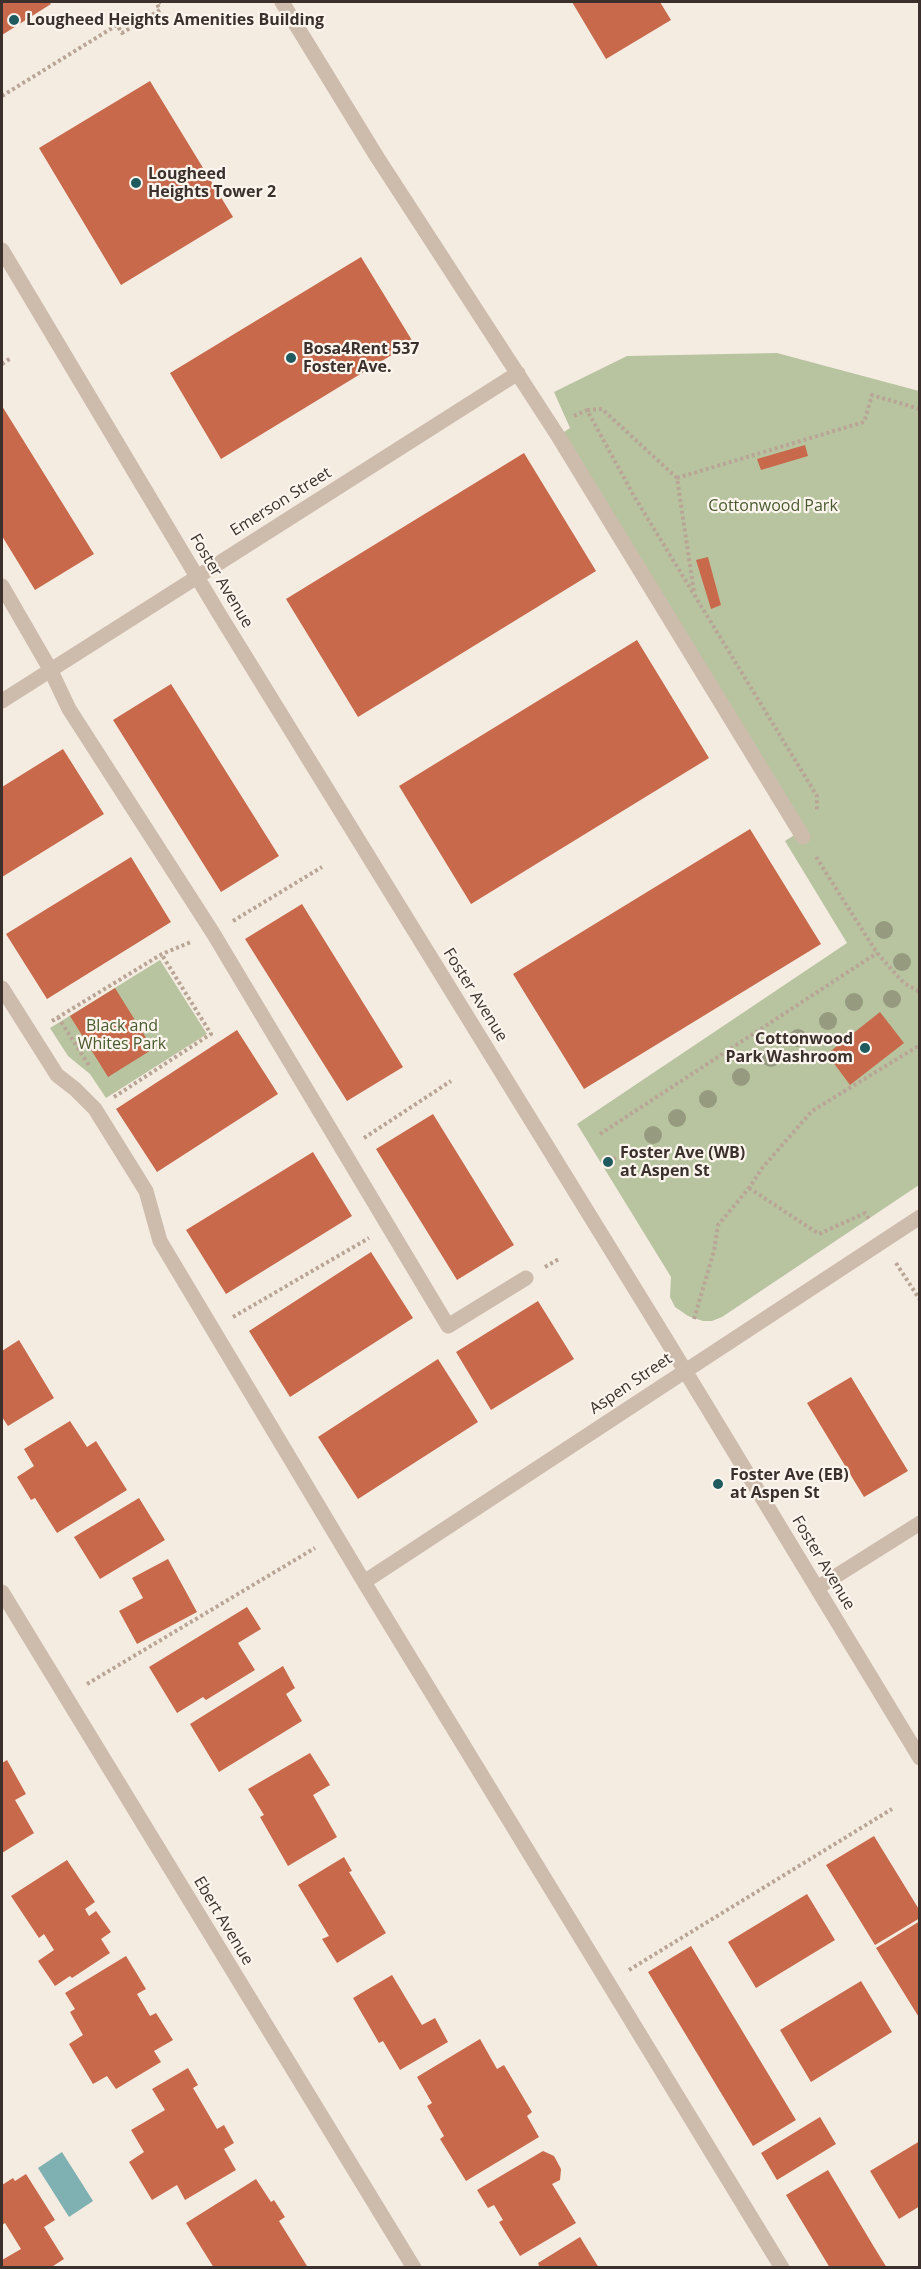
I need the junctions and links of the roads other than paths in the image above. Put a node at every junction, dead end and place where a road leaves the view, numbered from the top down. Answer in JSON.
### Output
{"nodes":[{"id":1,"x":282,"y":2,"type":"edge"},
{"id":2,"x":2,"y":250,"type":"edge"},
{"id":3,"x":518,"y":373,"type":"junction"},
{"id":4,"x":196,"y":576,"type":"junction"},
{"id":5,"x":2,"y":586,"type":"edge"},
{"id":6,"x":50,"y":669,"type":"junction"},
{"id":7,"x":2,"y":700,"type":"edge"},
{"id":8,"x":802,"y":837,"type":"road end"},
{"id":9,"x":2,"y":988,"type":"edge"},
{"id":10,"x":920,"y":1217,"type":"edge"},
{"id":11,"x":526,"y":1278,"type":"dead end"},
{"id":12,"x":684,"y":1371,"type":"junction"},
{"id":13,"x":920,"y":1523,"type":"edge"},
{"id":14,"x":364,"y":1582,"type":"junction"},
{"id":15,"x":817,"y":1588,"type":"junction"},
{"id":16,"x":2,"y":1592,"type":"edge"},
{"id":17,"x":920,"y":1758,"type":"edge"},
{"id":18,"x":414,"y":2268,"type":"edge"},
{"id":19,"x":782,"y":2268,"type":"edge"}],
"edges":[{"from":1,"to":3,"type":"street"},
{"from":2,"to":4,"type":"street","name":"Foster Avenue"},
{"from":3,"to":4,"type":"street","name":"Emerson Street"},
{"from":3,"to":8,"type":"street"},
{"from":4,"to":6,"type":"street","name":"Emerson Street"},
{"from":4,"to":12,"type":"street","name":"Foster Avenue"},
{"from":5,"to":6,"type":"street"},
{"from":6,"to":7,"type":"street","name":"Emerson Street"},
{"from":6,"to":11,"type":"street"},
{"from":9,"to":14,"type":"street"},
{"from":10,"to":12,"type":"street","name":"Aspen Street"},
{"from":12,"to":14,"type":"street","name":"Aspen Street"},
{"from":12,"to":15,"type":"street","name":"Foster Avenue"},
{"from":13,"to":15,"type":"street"},
{"from":14,"to":19,"type":"street"},
{"from":15,"to":17,"type":"street","name":"Foster Avenue"},
{"from":16,"to":18,"type":"street","name":"Ebert Avenue"}]}
